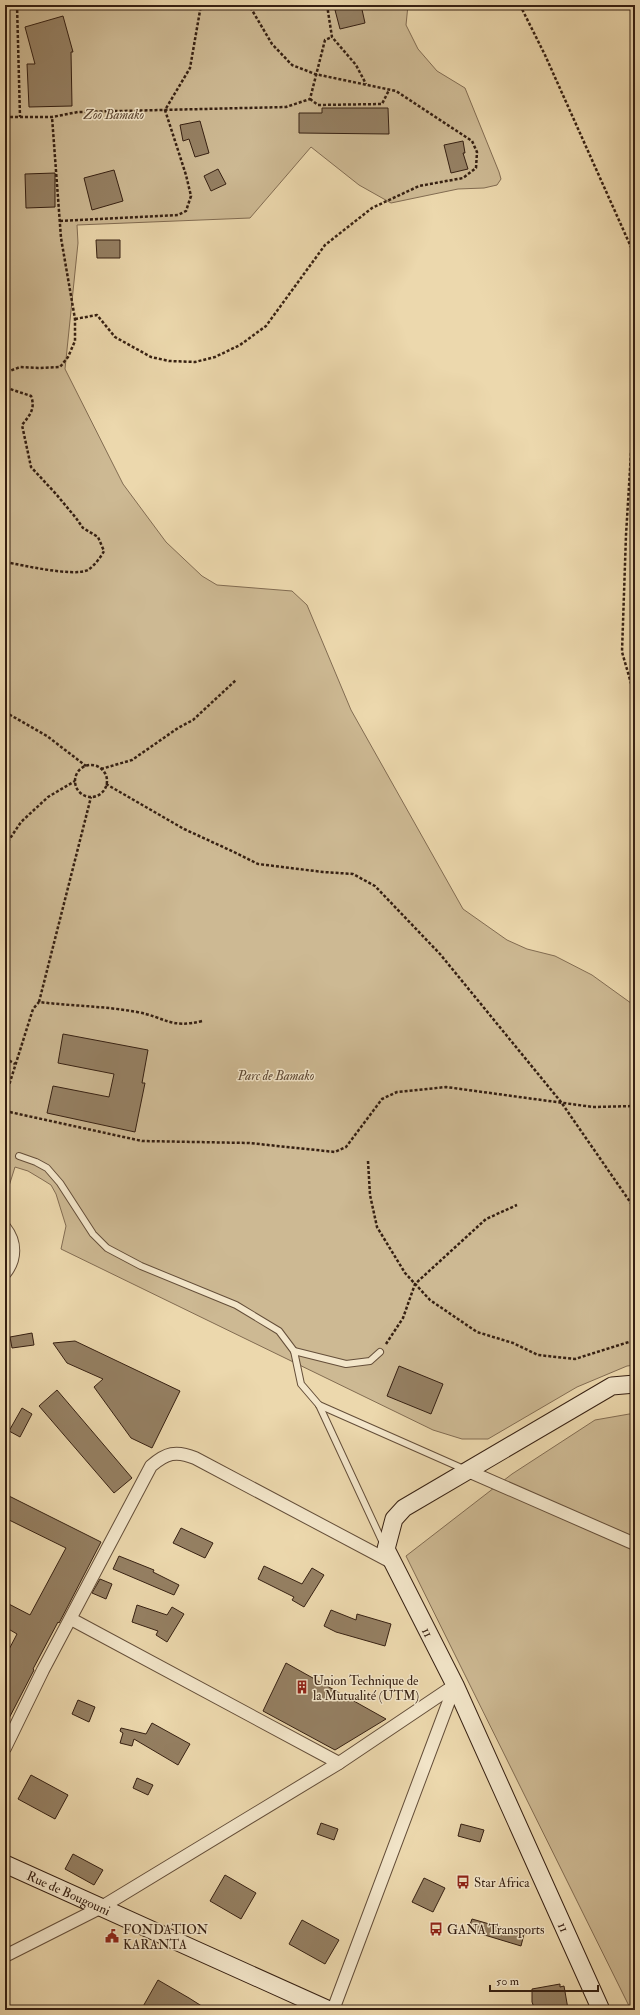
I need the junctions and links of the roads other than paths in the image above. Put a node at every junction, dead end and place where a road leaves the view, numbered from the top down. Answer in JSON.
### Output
{"nodes":[{"id":1,"x":19,"y":1156,"type":"dead end"},
{"id":2,"x":5,"y":1228,"type":"edge"},
{"id":3,"x":5,"y":1273,"type":"edge"},
{"id":4,"x":294,"y":1351,"type":"junction"},
{"id":5,"x":380,"y":1352,"type":"road end"},
{"id":6,"x":635,"y":1384,"type":"edge"},
{"id":7,"x":319,"y":1405,"type":"junction"},
{"id":8,"x":468,"y":1471,"type":"junction"},
{"id":9,"x":635,"y":1544,"type":"edge"},
{"id":10,"x":390,"y":1556,"type":"junction"},
{"id":11,"x":70,"y":1619,"type":"junction"},
{"id":12,"x":455,"y":1685,"type":"junction"},
{"id":13,"x":5,"y":1748,"type":"edge"},
{"id":14,"x":339,"y":1763,"type":"junction"},
{"id":15,"x":5,"y":1864,"type":"edge"},
{"id":16,"x":100,"y":1908,"type":"junction"},
{"id":17,"x":5,"y":1956,"type":"edge"},
{"id":18,"x":329,"y":2010,"type":"edge"},
{"id":19,"x":333,"y":2010,"type":"edge"},
{"id":20,"x":601,"y":2010,"type":"edge"}],
"edges":[{"from":1,"to":4,"type":"lane"},
{"from":2,"to":3,"type":"street"},
{"from":4,"to":5,"type":"lane"},
{"from":4,"to":7,"type":"lane"},
{"from":6,"to":8,"type":"street"},
{"from":7,"to":8,"type":"lane"},
{"from":7,"to":10,"type":"lane","name":"11"},
{"from":8,"to":9,"type":"street"},
{"from":8,"to":10,"type":"street"},
{"from":10,"to":11,"type":"street"},
{"from":10,"to":12,"type":"street","name":"11"},
{"from":11,"to":13,"type":"street"},
{"from":11,"to":14,"type":"street"},
{"from":12,"to":14,"type":"street"},
{"from":12,"to":19,"type":"street"},
{"from":12,"to":20,"type":"street","name":"11"},
{"from":14,"to":16,"type":"street"},
{"from":15,"to":16,"type":"street","name":"Rue de Bougouni"},
{"from":16,"to":17,"type":"street"},
{"from":16,"to":18,"type":"street","name":"Rue de Bougouni"}]}
